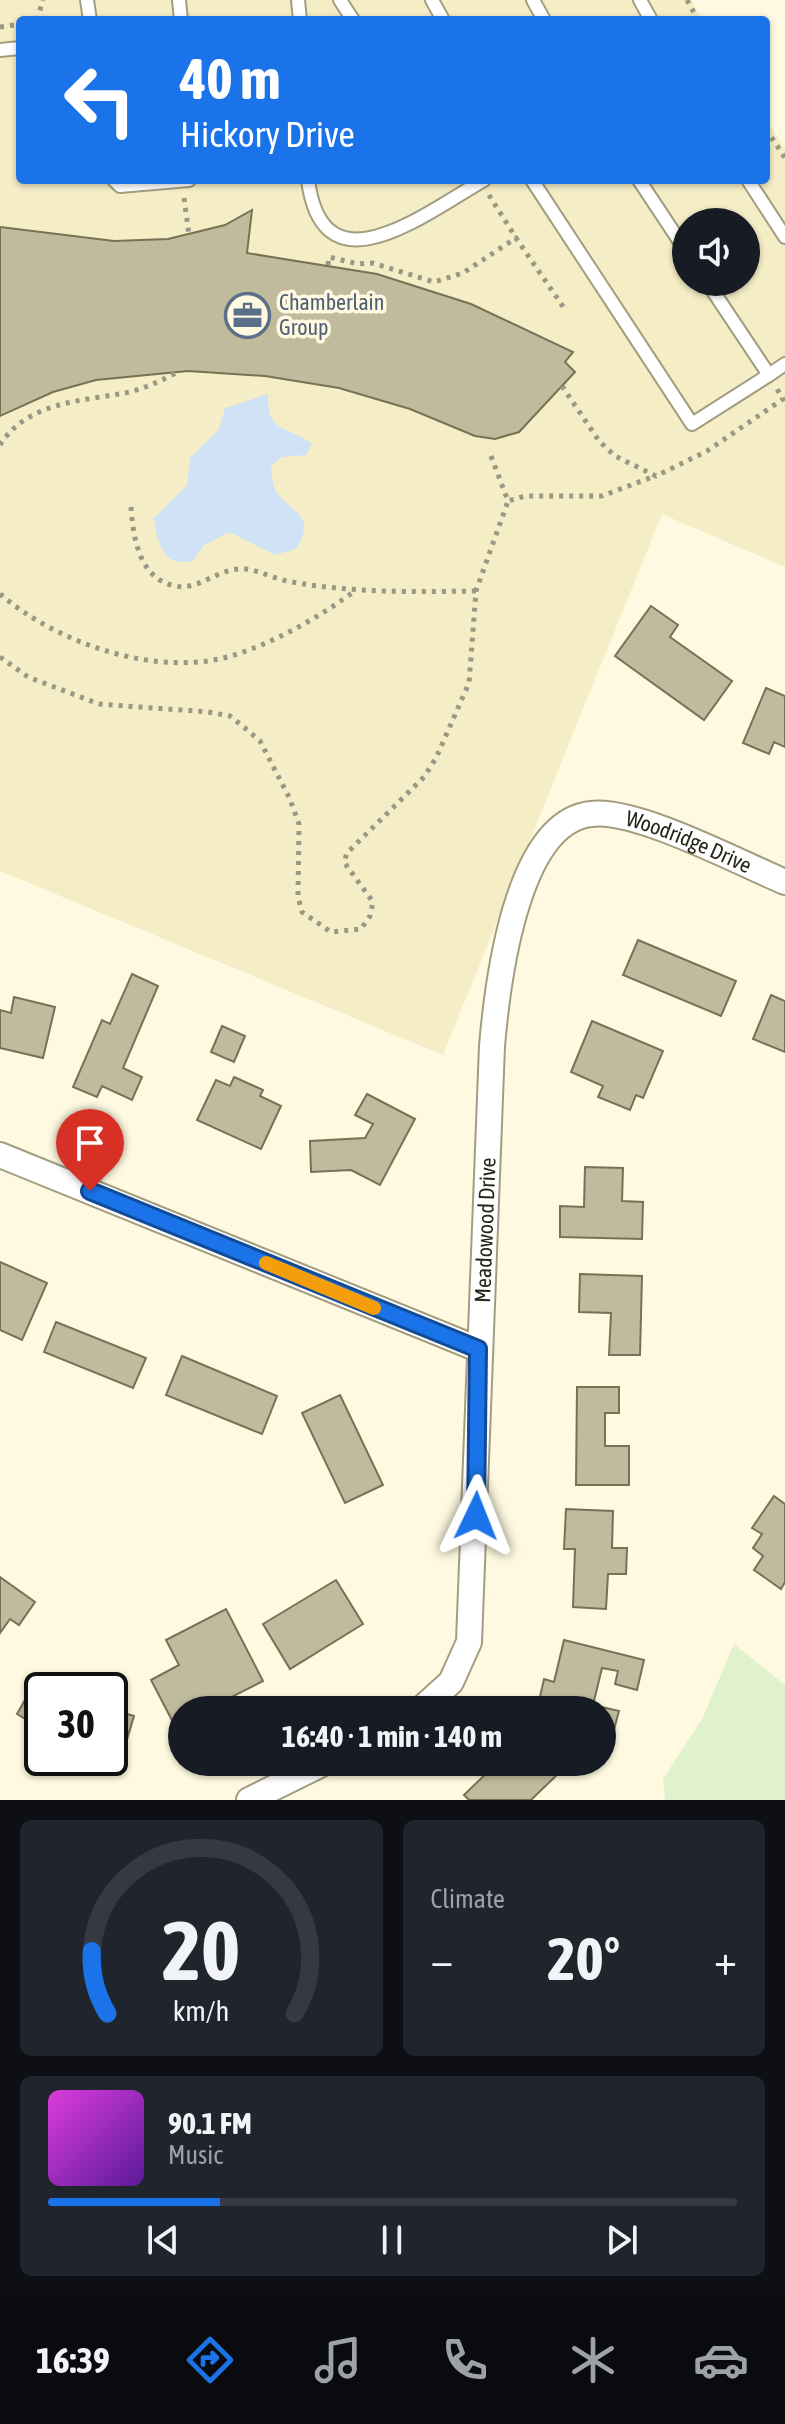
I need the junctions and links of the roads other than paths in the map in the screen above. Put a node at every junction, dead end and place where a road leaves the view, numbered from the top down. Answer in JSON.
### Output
{"nodes":[{"id":1,"x":118,"y":184,"type":"edge"},
{"id":2,"x":146,"y":184,"type":"edge"},
{"id":3,"x":308,"y":184,"type":"edge"},
{"id":4,"x":535,"y":184,"type":"edge"},
{"id":5,"x":642,"y":184,"type":"edge"},
{"id":6,"x":751,"y":184,"type":"edge"},
{"id":7,"x":462,"y":185,"type":"edge"},
{"id":8,"x":672,"y":230,"type":"edge"},
{"id":9,"x":785,"y":237,"type":"edge"},
{"id":10,"x":716,"y":296,"type":"edge"},
{"id":11,"x":785,"y":364,"type":"edge"},
{"id":12,"x":769,"y":375,"type":"junction"},
{"id":13,"x":590,"y":814,"type":"joint"},
{"id":14,"x":785,"y":882,"type":"edge"},
{"id":15,"x":0,"y":1155,"type":"edge"},
{"id":16,"x":478,"y":1349,"type":"junction"},
{"id":17,"x":436,"y":1696,"type":"edge"},
{"id":18,"x":298,"y":1776,"type":"edge"},
{"id":19,"x":249,"y":1800,"type":"edge"}],
"edges":[{"from":1,"to":2,"type":"lane"},
{"from":3,"to":7,"type":"lane"},
{"from":4,"to":12,"type":"lane"},
{"from":5,"to":8,"type":"lane"},
{"from":6,"to":9,"type":"lane"},
{"from":10,"to":12,"type":"lane"},
{"from":11,"to":12,"type":"lane"},
{"from":13,"to":14,"type":"street","name":"Woodridge Drive"},
{"from":13,"to":16,"type":"street","name":"Meadowood Drive"},
{"from":15,"to":16,"type":"street"},
{"from":16,"to":17,"type":"street","name":"Meadowood Drive"},
{"from":18,"to":19,"type":"street"}]}
